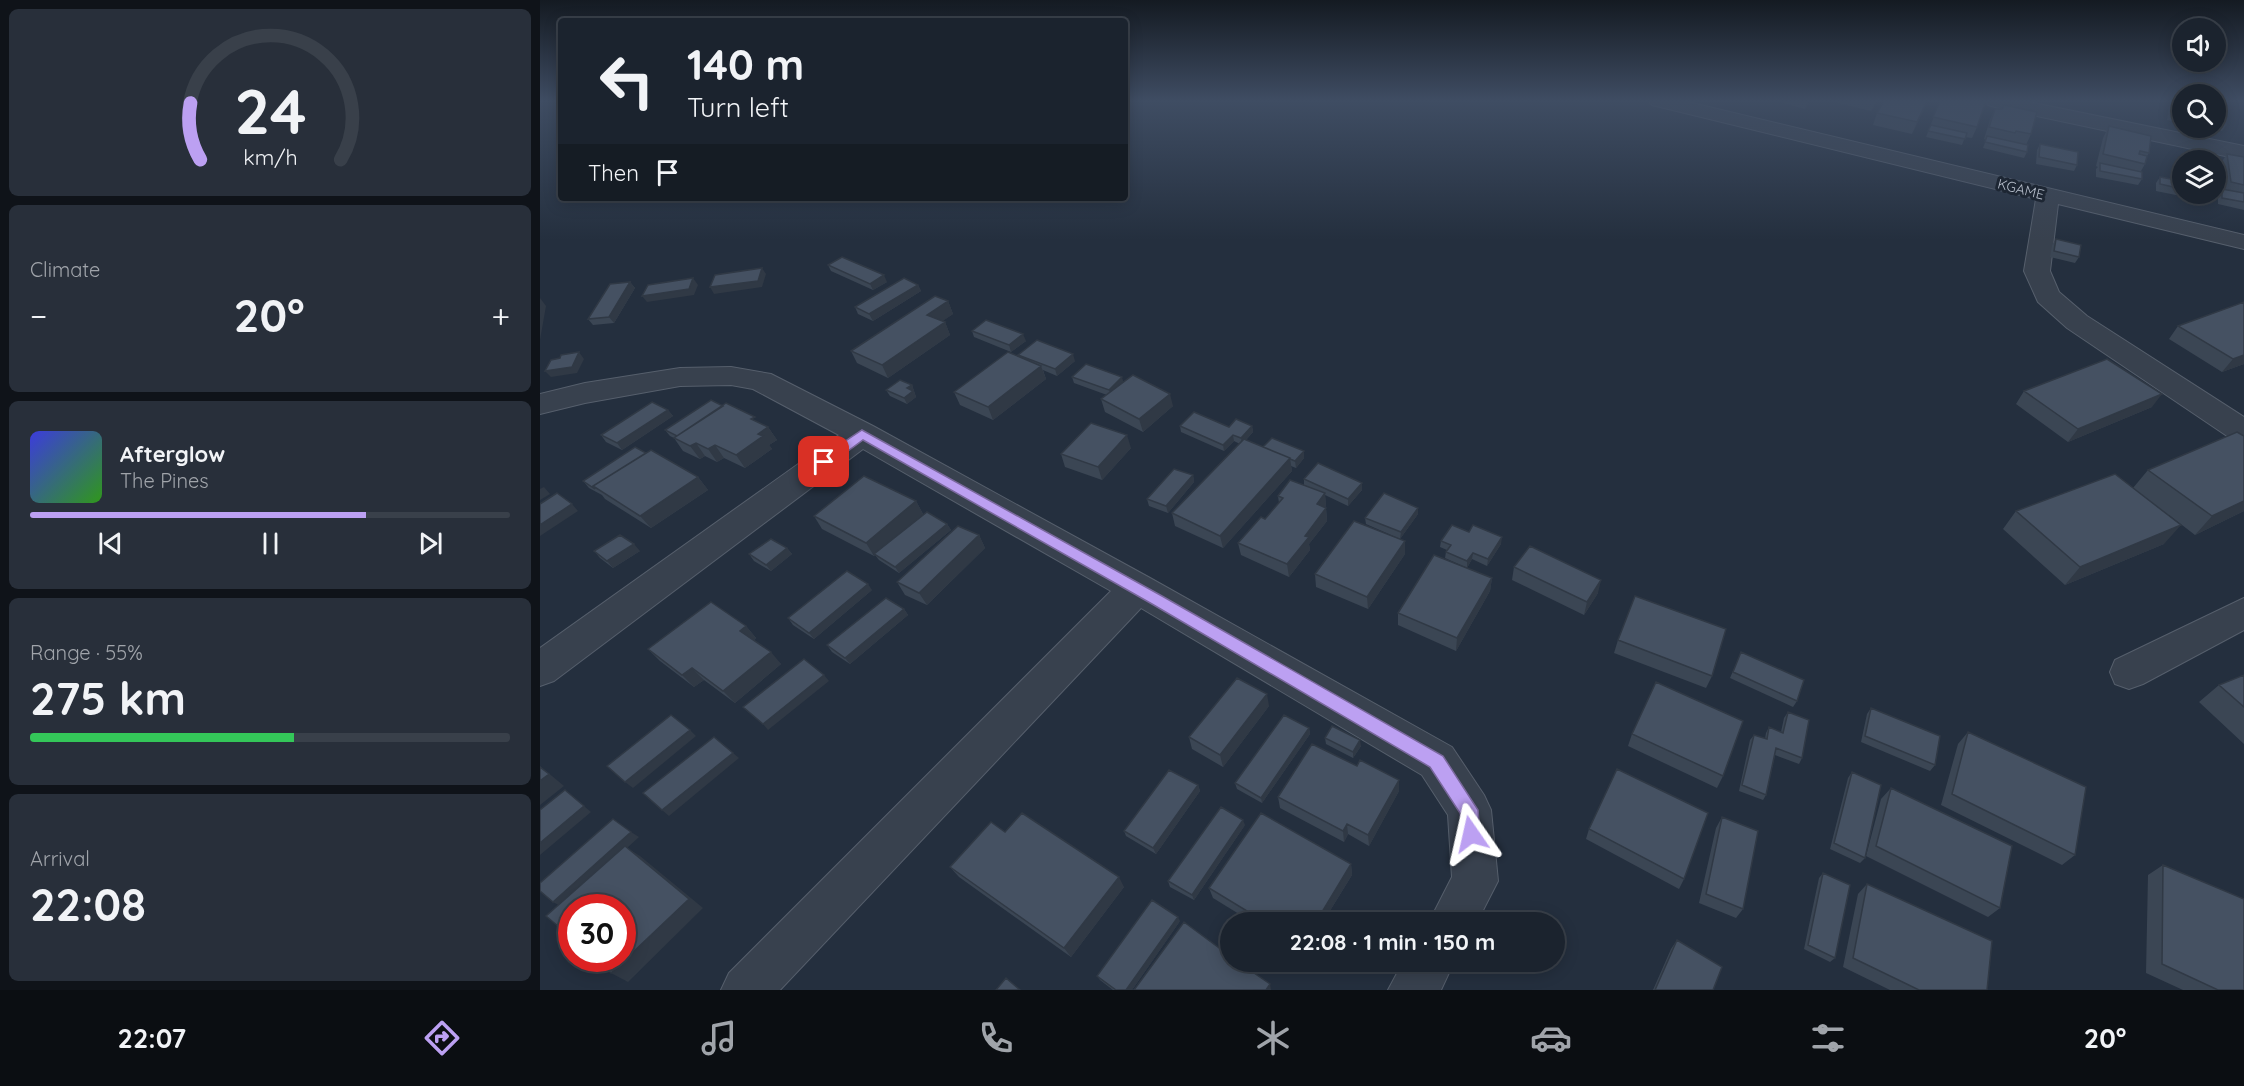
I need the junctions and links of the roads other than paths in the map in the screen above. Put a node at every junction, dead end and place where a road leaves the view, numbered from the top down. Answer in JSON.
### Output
{"nodes":[{"id":1,"x":1850,"y":147,"type":"edge"},
{"id":2,"x":2221,"y":147,"type":"edge"},
{"id":3,"x":2244,"y":153,"type":"edge"},
{"id":4,"x":2048,"y":195,"type":"junction"},
{"id":5,"x":2244,"y":242,"type":"edge"},
{"id":6,"x":540,"y":404,"type":"edge"},
{"id":7,"x":2244,"y":432,"type":"edge"},
{"id":8,"x":862,"y":434,"type":"junction"},
{"id":9,"x":1137,"y":588,"type":"junction"},
{"id":10,"x":2244,"y":613,"type":"edge"},
{"id":11,"x":540,"y":669,"type":"edge"},
{"id":12,"x":2129,"y":672,"type":"dead end"},
{"id":13,"x":1458,"y":912,"type":"edge"},
{"id":14,"x":1424,"y":972,"type":"edge"},
{"id":15,"x":746,"y":990,"type":"edge"},
{"id":16,"x":1413,"y":990,"type":"edge"}],
"edges":[{"from":1,"to":4,"type":"street","name":"KGAME"},
{"from":2,"to":3,"type":"street"},
{"from":4,"to":5,"type":"street","name":"KGAME"},
{"from":4,"to":7,"type":"street"},
{"from":6,"to":8,"type":"street"},
{"from":8,"to":9,"type":"street"},
{"from":8,"to":11,"type":"street"},
{"from":9,"to":13,"type":"street"},
{"from":9,"to":15,"type":"street"},
{"from":10,"to":12,"type":"street"},
{"from":14,"to":16,"type":"street"}]}
